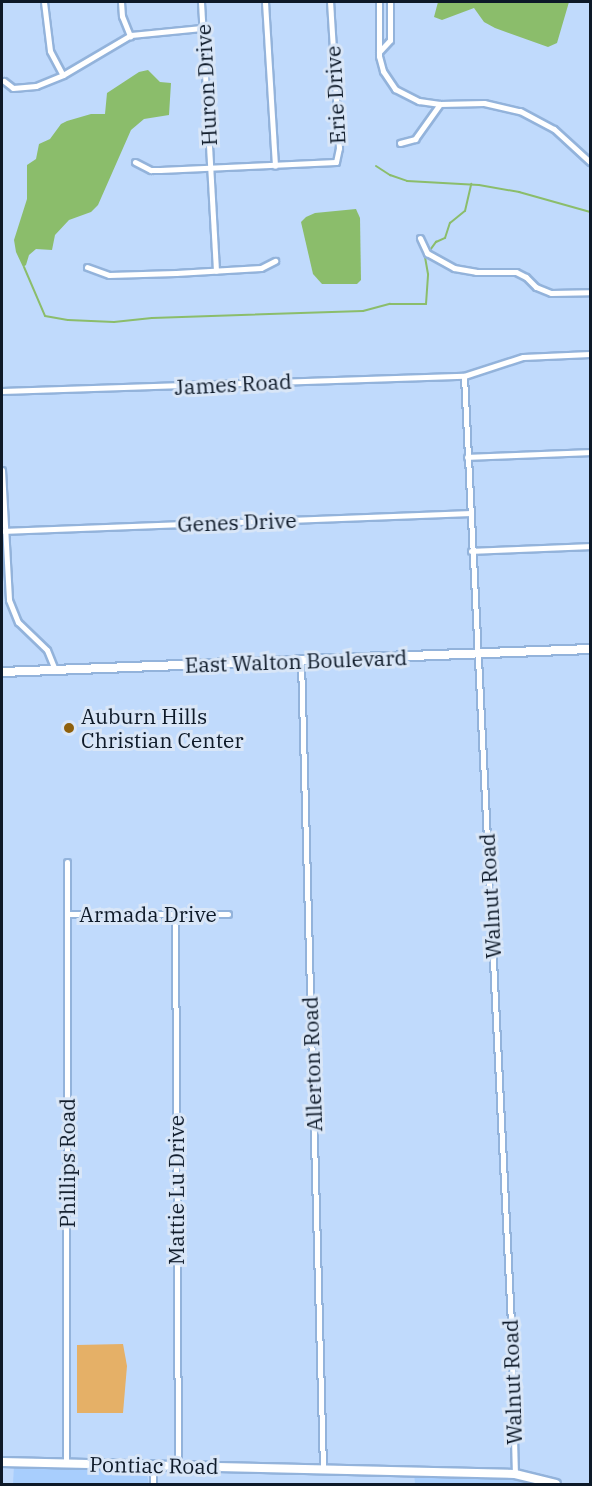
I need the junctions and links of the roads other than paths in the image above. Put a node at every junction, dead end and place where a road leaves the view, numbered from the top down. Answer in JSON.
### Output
{"nodes":[{"id":1,"x":44,"y":2,"type":"edge"},
{"id":2,"x":121,"y":2,"type":"edge"},
{"id":3,"x":201,"y":2,"type":"edge"},
{"id":4,"x":265,"y":2,"type":"edge"},
{"id":5,"x":330,"y":2,"type":"edge"},
{"id":6,"x":379,"y":2,"type":"edge"},
{"id":7,"x":390,"y":2,"type":"edge"},
{"id":8,"x":202,"y":28,"type":"junction"},
{"id":9,"x":129,"y":36,"type":"junction"},
{"id":10,"x":379,"y":52,"type":"junction"},
{"id":11,"x":63,"y":75,"type":"junction"},
{"id":12,"x":4,"y":81,"type":"dead end"},
{"id":13,"x":440,"y":104,"type":"junction"},
{"id":14,"x":400,"y":143,"type":"dead end"},
{"id":15,"x":135,"y":162,"type":"dead end"},
{"id":16,"x":591,"y":162,"type":"edge"},
{"id":17,"x":275,"y":166,"type":"junction"},
{"id":18,"x":210,"y":169,"type":"junction"},
{"id":19,"x":420,"y":238,"type":"dead end"},
{"id":20,"x":275,"y":261,"type":"dead end"},
{"id":21,"x":87,"y":267,"type":"dead end"},
{"id":22,"x":216,"y":271,"type":"junction"},
{"id":23,"x":591,"y":292,"type":"edge"},
{"id":24,"x":591,"y":354,"type":"edge"},
{"id":25,"x":464,"y":376,"type":"junction"},
{"id":26,"x":2,"y":392,"type":"edge"},
{"id":27,"x":591,"y":452,"type":"edge"},
{"id":28,"x":467,"y":457,"type":"junction"},
{"id":29,"x":2,"y":470,"type":"edge"},
{"id":30,"x":470,"y":513,"type":"junction"},
{"id":31,"x":4,"y":531,"type":"junction"},
{"id":32,"x":591,"y":546,"type":"edge"},
{"id":33,"x":471,"y":551,"type":"junction"},
{"id":34,"x":591,"y":649,"type":"edge"},
{"id":35,"x":479,"y":654,"type":"junction"},
{"id":36,"x":301,"y":661,"type":"junction"},
{"id":37,"x":55,"y":670,"type":"junction"},
{"id":38,"x":2,"y":672,"type":"edge"},
{"id":39,"x":66,"y":862,"type":"dead end"},
{"id":40,"x":67,"y":914,"type":"junction"},
{"id":41,"x":175,"y":914,"type":"junction"},
{"id":42,"x":228,"y":914,"type":"dead end"},
{"id":43,"x":2,"y":1462,"type":"edge"},
{"id":44,"x":66,"y":1463,"type":"junction"},
{"id":45,"x":178,"y":1465,"type":"junction"},
{"id":46,"x":153,"y":1466,"type":"junction"},
{"id":47,"x":323,"y":1468,"type":"junction"},
{"id":48,"x":515,"y":1474,"type":"junction"},
{"id":49,"x":153,"y":1485,"type":"edge"},
{"id":50,"x":556,"y":1485,"type":"edge"}],
"edges":[{"from":1,"to":11,"type":"street"},
{"from":2,"to":9,"type":"street"},
{"from":3,"to":8,"type":"street","name":"Huron Drive"},
{"from":4,"to":17,"type":"street"},
{"from":5,"to":17,"type":"street","name":"Erie Drive"},
{"from":6,"to":10,"type":"street"},
{"from":7,"to":10,"type":"street"},
{"from":8,"to":9,"type":"street"},
{"from":8,"to":18,"type":"street","name":"Huron Drive"},
{"from":9,"to":11,"type":"street"},
{"from":10,"to":13,"type":"street"},
{"from":11,"to":12,"type":"street"},
{"from":13,"to":14,"type":"street"},
{"from":13,"to":16,"type":"street"},
{"from":15,"to":18,"type":"street"},
{"from":17,"to":18,"type":"street"},
{"from":18,"to":22,"type":"street","name":"Huron Drive"},
{"from":19,"to":23,"type":"street"},
{"from":20,"to":22,"type":"street"},
{"from":21,"to":22,"type":"street"},
{"from":24,"to":25,"type":"street"},
{"from":25,"to":26,"type":"street","name":"James Road"},
{"from":25,"to":28,"type":"street","name":"Walnut Road"},
{"from":27,"to":28,"type":"street"},
{"from":28,"to":30,"type":"street","name":"Walnut Road"},
{"from":29,"to":31,"type":"street"},
{"from":30,"to":31,"type":"street","name":"Genes Drive"},
{"from":30,"to":33,"type":"street","name":"Walnut Road"},
{"from":31,"to":37,"type":"street"},
{"from":32,"to":33,"type":"street"},
{"from":33,"to":35,"type":"street","name":"Walnut Road"},
{"from":34,"to":35,"type":"main road","name":"East Walton Boulevard"},
{"from":35,"to":36,"type":"main road","name":"East Walton Boulevard"},
{"from":35,"to":48,"type":"street","name":"Walnut Road"},
{"from":36,"to":37,"type":"main road","name":"East Walton Boulevard"},
{"from":36,"to":47,"type":"street","name":"Allerton Road"},
{"from":37,"to":38,"type":"main road","name":"East Walton Boulevard"},
{"from":39,"to":40,"type":"street","name":"Phillips Road"},
{"from":40,"to":41,"type":"street","name":"Armada Drive"},
{"from":40,"to":44,"type":"street","name":"Phillips Road"},
{"from":41,"to":42,"type":"street","name":"Armada Drive"},
{"from":41,"to":45,"type":"street","name":"Mattie Lu Drive"},
{"from":43,"to":44,"type":"main road","name":"Pontiac Road"},
{"from":44,"to":46,"type":"main road","name":"Pontiac Road"},
{"from":45,"to":46,"type":"main road","name":"Pontiac Road"},
{"from":45,"to":47,"type":"main road","name":"Pontiac Road"},
{"from":46,"to":49,"type":"street"},
{"from":47,"to":48,"type":"main road","name":"Pontiac Road"},
{"from":48,"to":50,"type":"main road","name":"Pontiac Road"}]}
